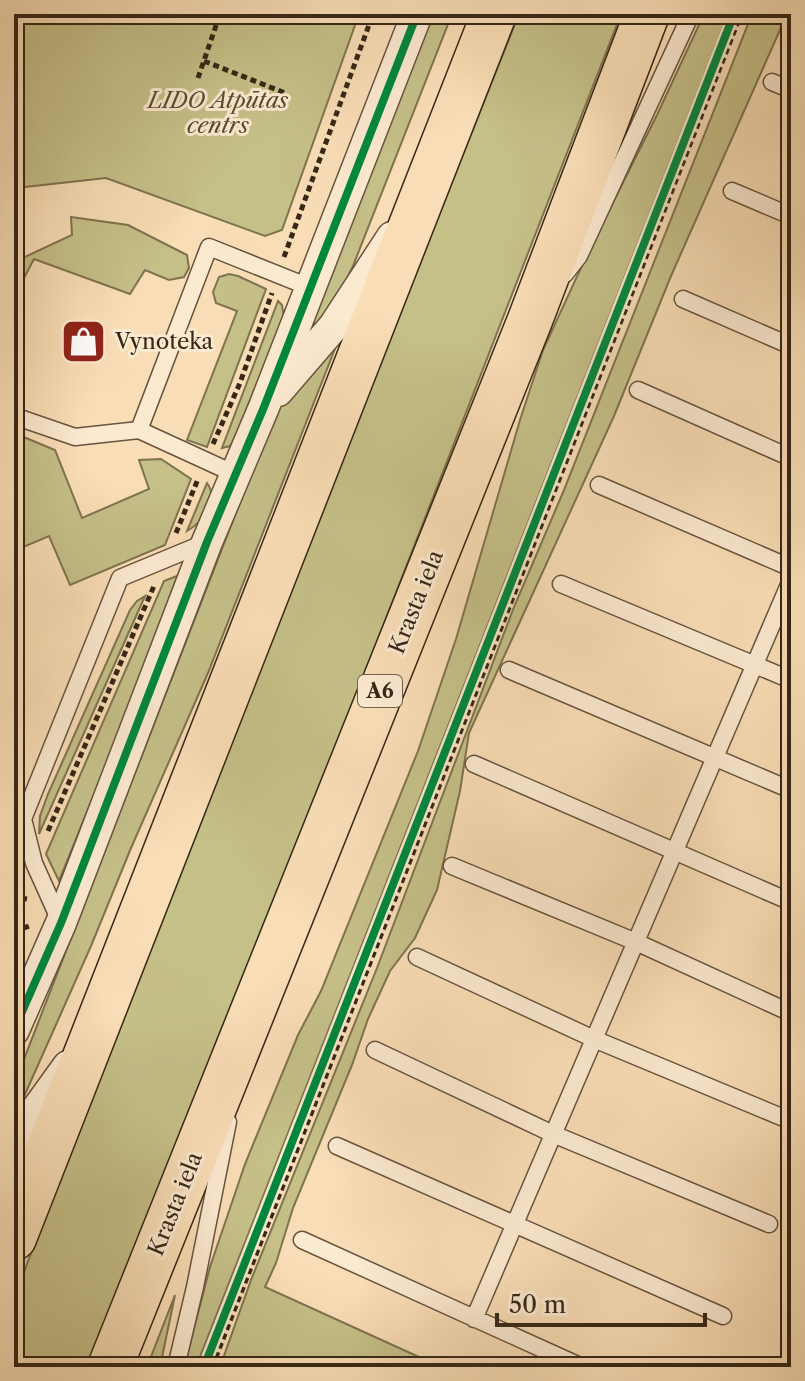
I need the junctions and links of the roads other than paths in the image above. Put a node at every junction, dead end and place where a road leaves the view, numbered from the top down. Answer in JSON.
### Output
{"nodes":[{"id":1,"x":417,"y":14,"type":"edge"},
{"id":2,"x":494,"y":14,"type":"edge"},
{"id":3,"x":647,"y":14,"type":"edge"},
{"id":4,"x":691,"y":14,"type":"edge"},
{"id":5,"x":772,"y":82,"type":"dead end"},
{"id":6,"x":791,"y":90,"type":"edge"},
{"id":7,"x":430,"y":178,"type":"junction"},
{"id":8,"x":732,"y":191,"type":"dead end"},
{"id":9,"x":791,"y":216,"type":"edge"},
{"id":10,"x":309,"y":287,"type":"junction"},
{"id":11,"x":683,"y":299,"type":"dead end"},
{"id":12,"x":530,"y":320,"type":"junction"},
{"id":13,"x":791,"y":346,"type":"edge"},
{"id":14,"x":638,"y":390,"type":"dead end"},
{"id":15,"x":264,"y":407,"type":"junction"},
{"id":16,"x":14,"y":416,"type":"edge"},
{"id":17,"x":139,"y":430,"type":"junction"},
{"id":18,"x":791,"y":458,"type":"edge"},
{"id":19,"x":235,"y":474,"type":"junction"},
{"id":20,"x":599,"y":485,"type":"dead end"},
{"id":21,"x":207,"y":542,"type":"junction"},
{"id":22,"x":791,"y":568,"type":"edge"},
{"id":23,"x":791,"y":580,"type":"edge"},
{"id":24,"x":561,"y":584,"type":"dead end"},
{"id":25,"x":755,"y":664,"type":"junction"},
{"id":26,"x":509,"y":670,"type":"dead end"},
{"id":27,"x":791,"y":680,"type":"edge"},
{"id":28,"x":715,"y":757,"type":"junction"},
{"id":29,"x":474,"y":764,"type":"dead end"},
{"id":30,"x":791,"y":790,"type":"edge"},
{"id":31,"x":674,"y":852,"type":"junction"},
{"id":32,"x":452,"y":866,"type":"dead end"},
{"id":33,"x":791,"y":902,"type":"edge"},
{"id":34,"x":61,"y":923,"type":"junction"},
{"id":35,"x":636,"y":942,"type":"junction"},
{"id":36,"x":417,"y":957,"type":"dead end"},
{"id":37,"x":791,"y":1013,"type":"edge"},
{"id":38,"x":248,"y":1021,"type":"junction"},
{"id":39,"x":14,"y":1030,"type":"edge"},
{"id":40,"x":93,"y":1033,"type":"junction"},
{"id":41,"x":594,"y":1039,"type":"junction"},
{"id":42,"x":375,"y":1050,"type":"dead end"},
{"id":43,"x":791,"y":1121,"type":"edge"},
{"id":44,"x":553,"y":1134,"type":"junction"},
{"id":45,"x":337,"y":1146,"type":"dead end"},
{"id":46,"x":14,"y":1149,"type":"edge"},
{"id":47,"x":769,"y":1224,"type":"dead end"},
{"id":48,"x":514,"y":1225,"type":"junction"},
{"id":49,"x":14,"y":1238,"type":"edge"},
{"id":50,"x":302,"y":1240,"type":"dead end"},
{"id":51,"x":723,"y":1316,"type":"dead end"},
{"id":52,"x":474,"y":1319,"type":"junction"},
{"id":53,"x":110,"y":1366,"type":"edge"},
{"id":54,"x":176,"y":1367,"type":"edge"},
{"id":55,"x":582,"y":1367,"type":"edge"}],
"edges":[{"from":1,"to":10,"type":"street"},
{"from":2,"to":7,"type":"highway"},
{"from":3,"to":12,"type":"highway","name":"Krasta iela","number":"A6"},
{"from":4,"to":12,"type":"lane"},
{"from":5,"to":6,"type":"lane"},
{"from":7,"to":15,"type":"street"},
{"from":7,"to":40,"type":"highway"},
{"from":8,"to":9,"type":"lane"},
{"from":10,"to":15,"type":"street"},
{"from":10,"to":17,"type":"lane"},
{"from":11,"to":13,"type":"lane"},
{"from":12,"to":38,"type":"highway","name":"Krasta iela","number":"A6"},
{"from":14,"to":18,"type":"lane"},
{"from":15,"to":19,"type":"street"},
{"from":16,"to":17,"type":"lane"},
{"from":17,"to":19,"type":"lane"},
{"from":19,"to":21,"type":"street"},
{"from":20,"to":22,"type":"lane"},
{"from":21,"to":34,"type":"street"},
{"from":21,"to":34,"type":"lane"},
{"from":23,"to":25,"type":"lane"},
{"from":24,"to":25,"type":"lane"},
{"from":25,"to":27,"type":"lane"},
{"from":25,"to":28,"type":"lane"},
{"from":26,"to":28,"type":"lane"},
{"from":28,"to":30,"type":"lane"},
{"from":28,"to":31,"type":"lane"},
{"from":29,"to":31,"type":"lane"},
{"from":31,"to":33,"type":"lane"},
{"from":31,"to":35,"type":"lane"},
{"from":32,"to":35,"type":"lane"},
{"from":34,"to":39,"type":"street"},
{"from":35,"to":37,"type":"lane"},
{"from":35,"to":41,"type":"lane"},
{"from":36,"to":41,"type":"lane"},
{"from":38,"to":53,"type":"highway","name":"Krasta iela","number":"A6"},
{"from":38,"to":54,"type":"lane"},
{"from":40,"to":46,"type":"street"},
{"from":40,"to":49,"type":"highway"},
{"from":41,"to":43,"type":"lane"},
{"from":41,"to":44,"type":"lane"},
{"from":42,"to":44,"type":"lane"},
{"from":44,"to":47,"type":"lane"},
{"from":44,"to":48,"type":"lane"},
{"from":45,"to":48,"type":"lane"},
{"from":48,"to":51,"type":"lane"},
{"from":48,"to":52,"type":"lane"},
{"from":50,"to":52,"type":"lane"},
{"from":52,"to":55,"type":"lane"}]}
